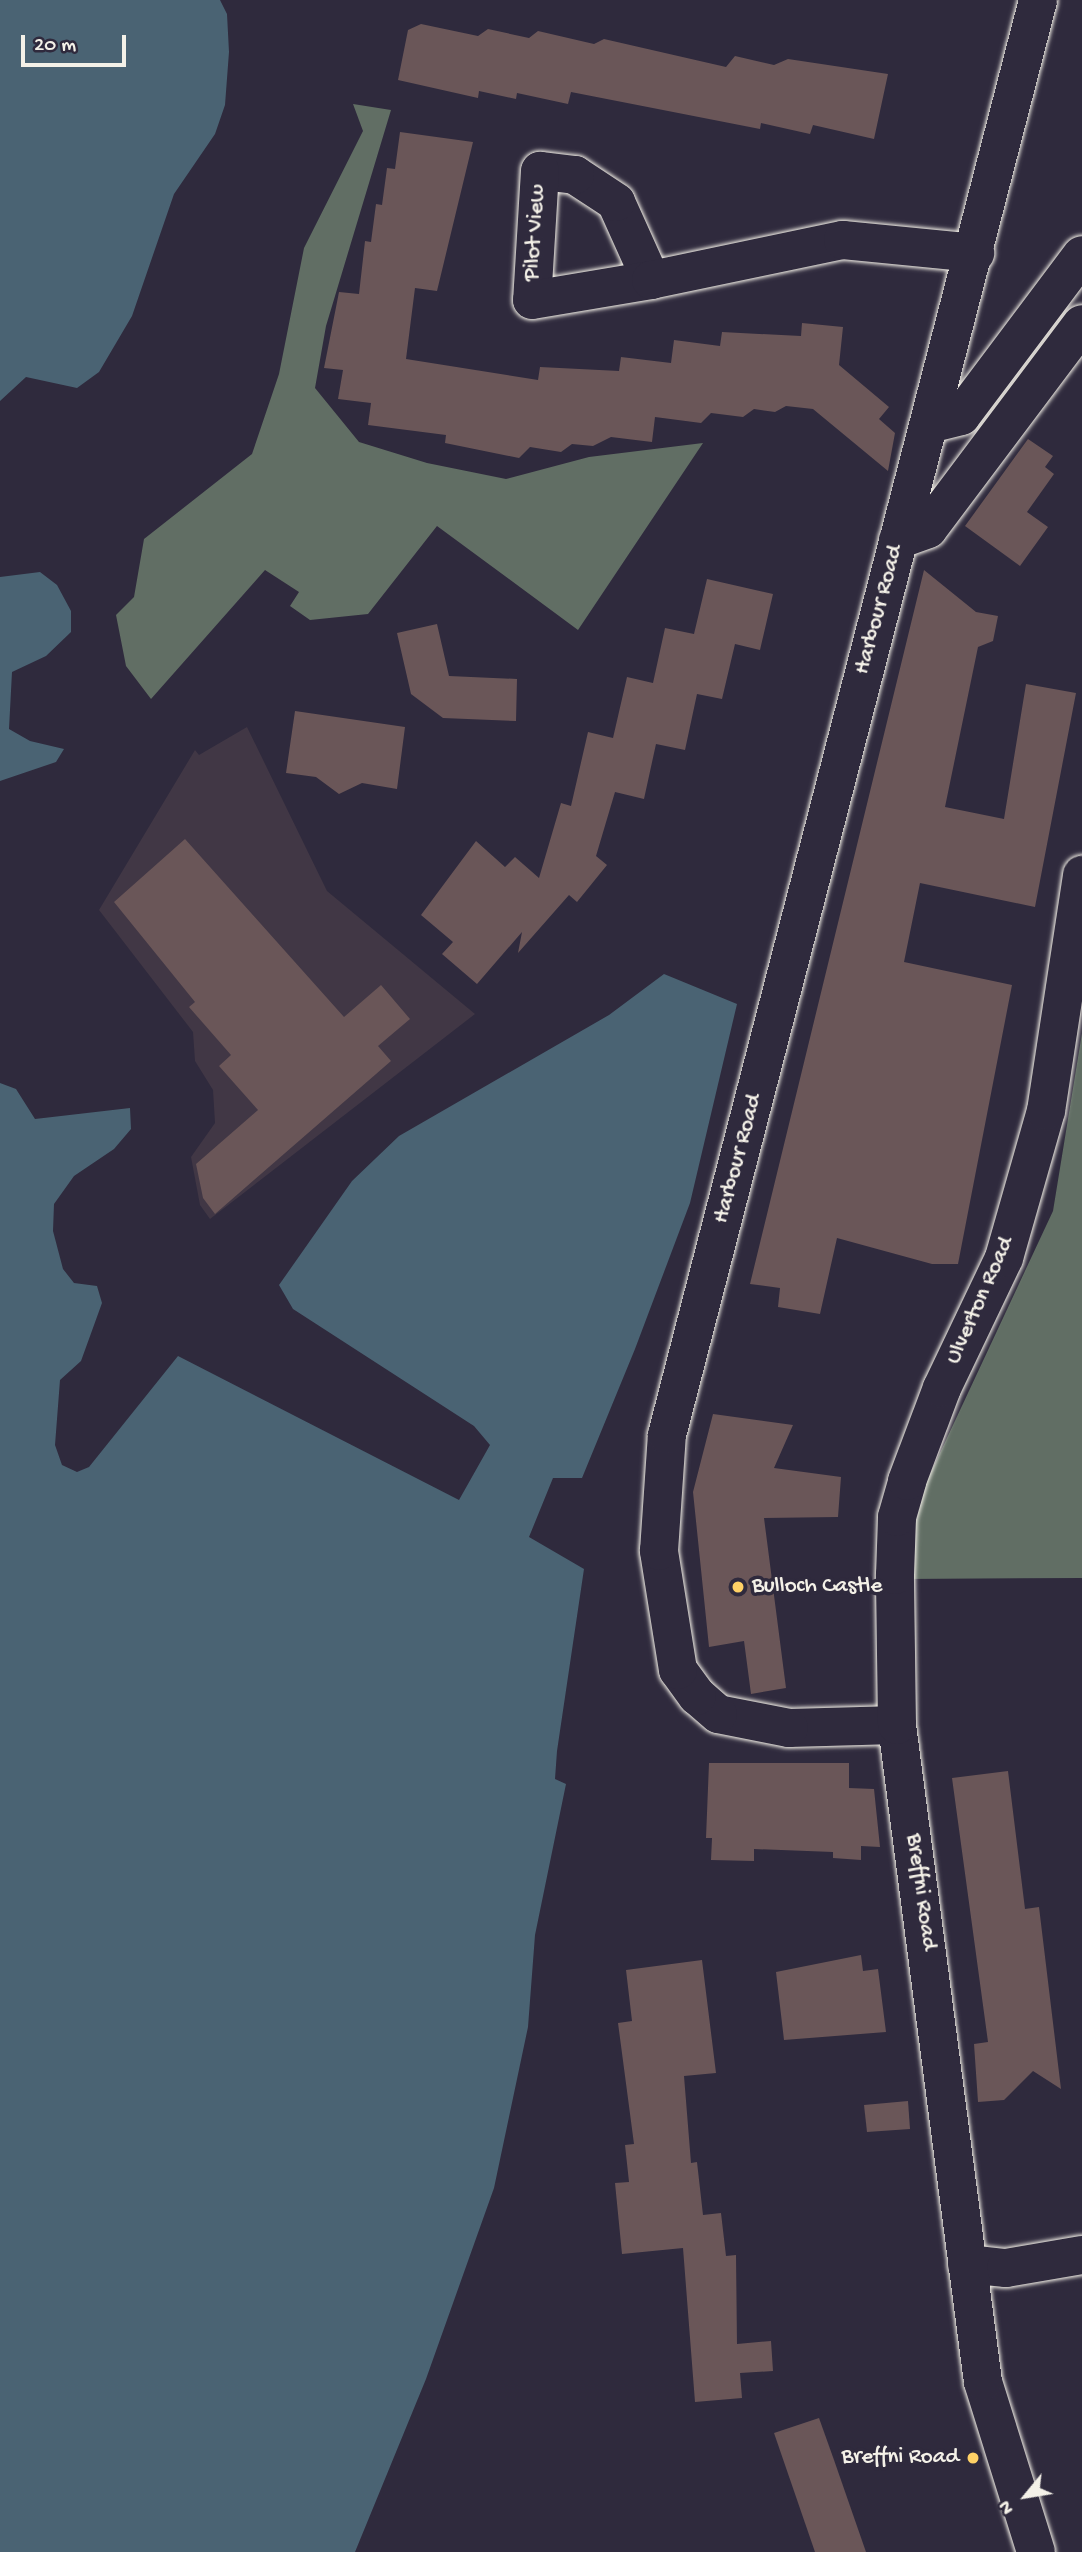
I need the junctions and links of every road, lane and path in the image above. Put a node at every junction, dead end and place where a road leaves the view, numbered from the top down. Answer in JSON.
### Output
{"nodes":[{"id":1,"x":1038,"y":0,"type":"edge"},
{"id":2,"x":975,"y":253,"type":"junction"},
{"id":3,"x":1082,"y":255,"type":"edge"},
{"id":4,"x":651,"y":280,"type":"dead end"},
{"id":5,"x":1082,"y":324,"type":"edge"},
{"id":6,"x":933,"y":423,"type":"junction"},
{"id":7,"x":898,"y":540,"type":"junction"},
{"id":8,"x":1082,"y":876,"type":"edge"},
{"id":9,"x":897,"y":1725,"type":"junction"},
{"id":10,"x":1082,"y":2255,"type":"edge"},
{"id":11,"x":967,"y":2264,"type":"junction"},
{"id":12,"x":1036,"y":2552,"type":"edge"}],
"edges":[{"from":1,"to":2,"type":"street","name":"Harbour Road"},
{"from":2,"to":4,"type":"street"},
{"from":2,"to":6,"type":"street","name":"Harbour Road"},
{"from":3,"to":6,"type":"street"},
{"from":5,"to":7,"type":"street"},
{"from":6,"to":7,"type":"street","name":"Harbour Road"},
{"from":7,"to":9,"type":"street","name":"Harbour Road"},
{"from":8,"to":9,"type":"street","name":"Ulverton Road"},
{"from":9,"to":11,"type":"street","name":"Breffni Road"},
{"from":10,"to":11,"type":"street"},
{"from":11,"to":12,"type":"street","name":"Breffni Road"}]}
